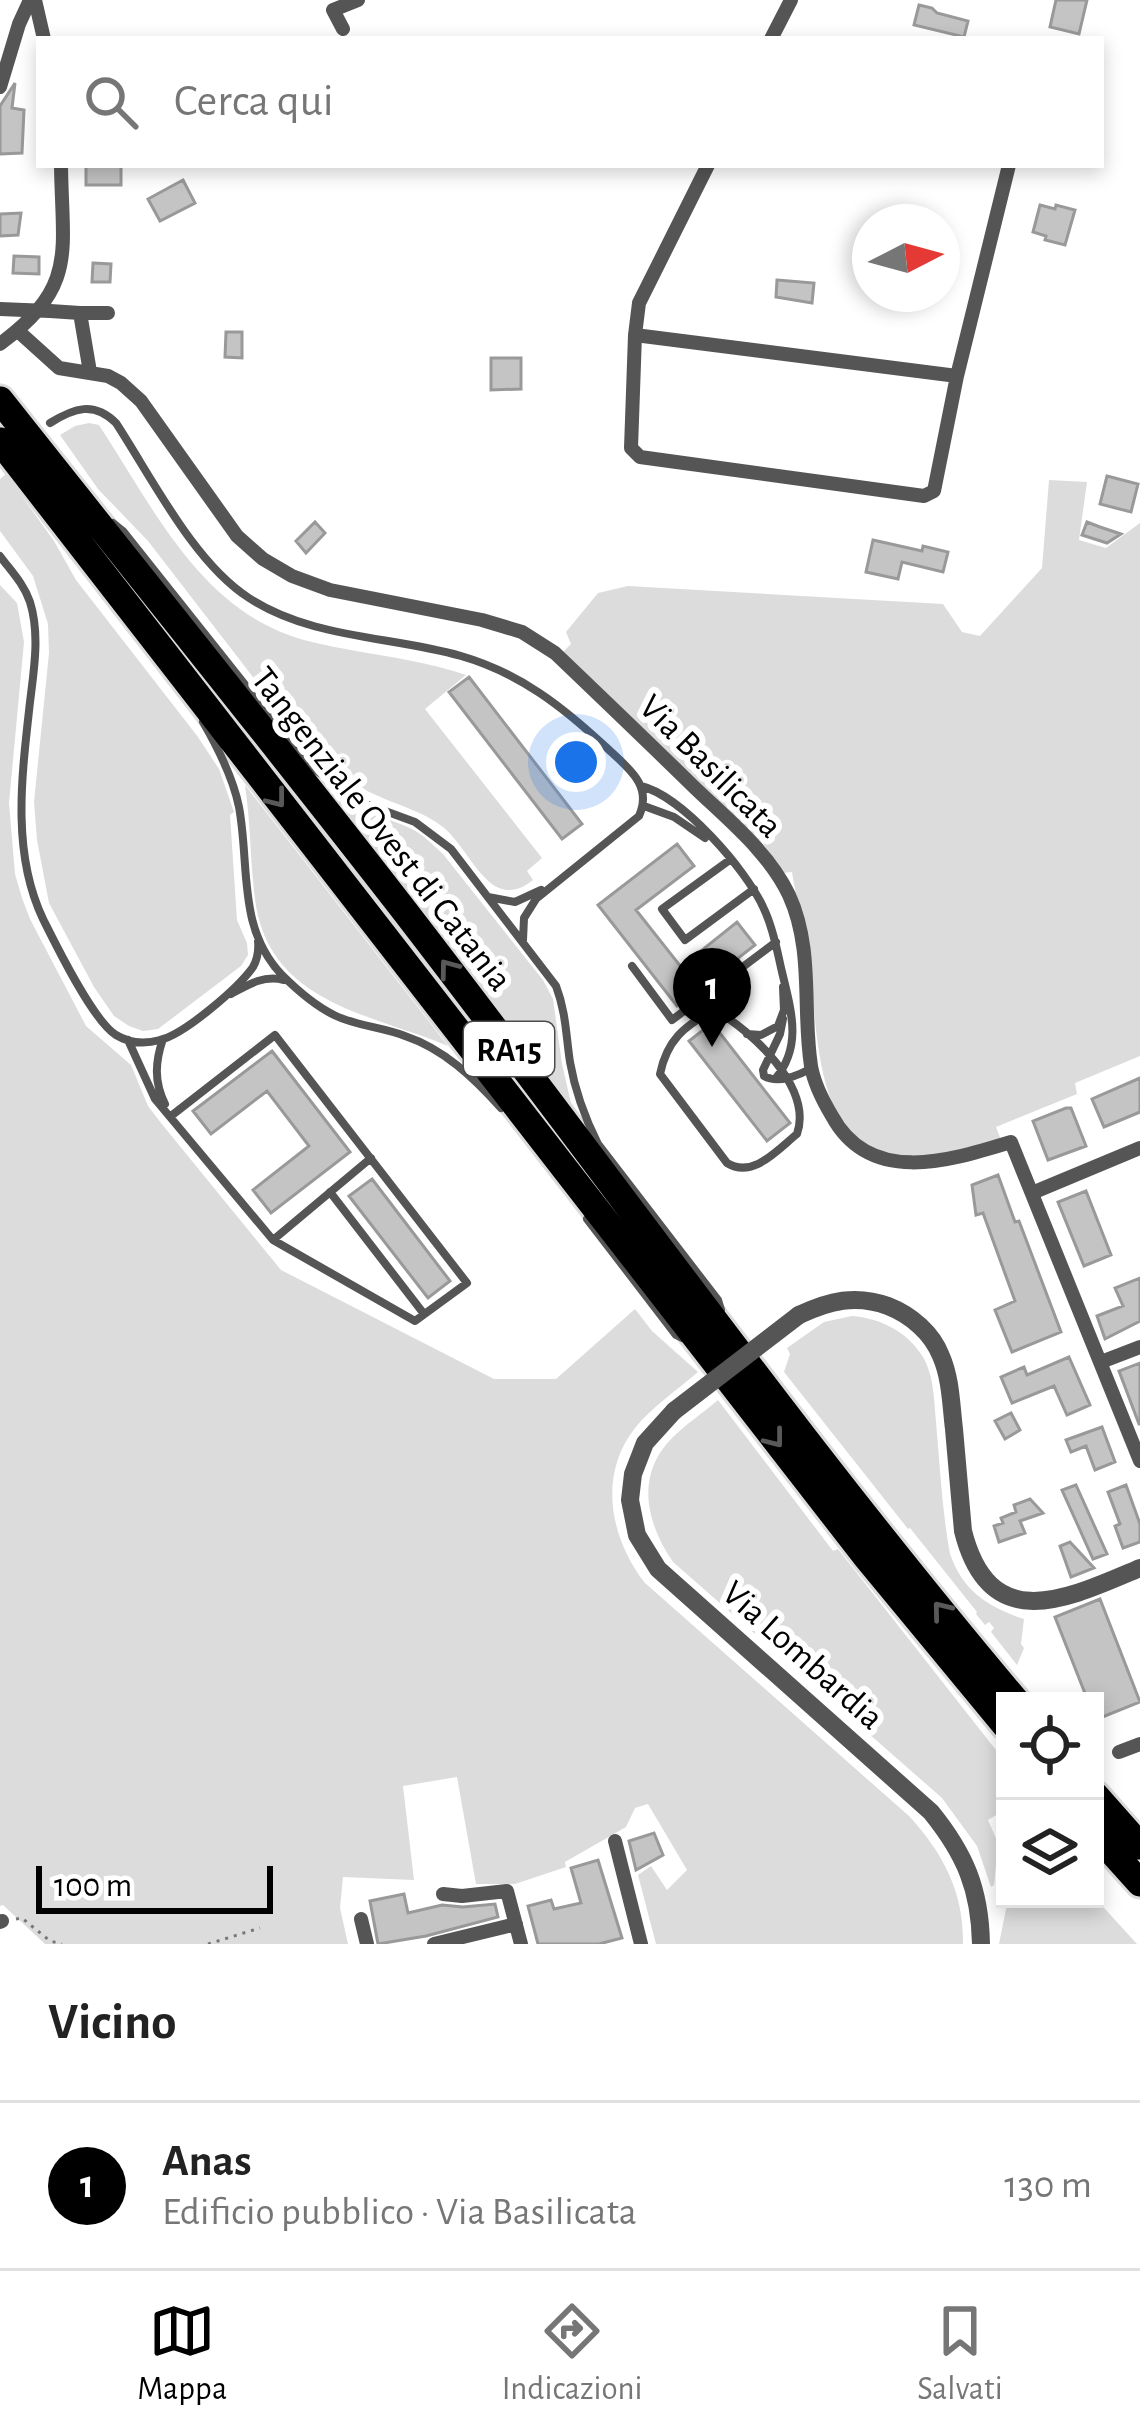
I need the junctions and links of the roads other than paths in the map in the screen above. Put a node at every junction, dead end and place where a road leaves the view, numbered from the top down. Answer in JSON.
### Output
{"nodes":[{"id":1,"x":33,"y":0,"type":"edge"},
{"id":2,"x":358,"y":0,"type":"edge"},
{"id":3,"x":791,"y":0,"type":"edge"},
{"id":4,"x":331,"y":5,"type":"edge"},
{"id":5,"x":345,"y":34,"type":"edge"},
{"id":6,"x":43,"y":36,"type":"edge"},
{"id":7,"x":773,"y":36,"type":"edge"},
{"id":8,"x":0,"y":87,"type":"edge"},
{"id":9,"x":61,"y":168,"type":"edge"},
{"id":10,"x":706,"y":168,"type":"edge"},
{"id":11,"x":1008,"y":168,"type":"edge"},
{"id":12,"x":0,"y":309,"type":"edge"},
{"id":13,"x":80,"y":313,"type":"junction"},
{"id":14,"x":107,"y":313,"type":"dead end"},
{"id":15,"x":18,"y":331,"type":"junction"},
{"id":16,"x":634,"y":335,"type":"junction"},
{"id":17,"x":0,"y":344,"type":"edge"},
{"id":18,"x":91,"y":372,"type":"junction"},
{"id":19,"x":957,"y":376,"type":"junction"},
{"id":20,"x":0,"y":400,"type":"edge"},
{"id":21,"x":50,"y":423,"type":"dead end"},
{"id":22,"x":0,"y":441,"type":"edge"},
{"id":23,"x":52,"y":487,"type":"junction"},
{"id":24,"x":0,"y":556,"type":"edge"},
{"id":25,"x":81,"y":561,"type":"dead end"},
{"id":26,"x":190,"y":706,"type":"dead end"},
{"id":27,"x":641,"y":786,"type":"junction"},
{"id":28,"x":644,"y":806,"type":"junction"},
{"id":29,"x":716,"y":845,"type":"junction"},
{"id":30,"x":731,"y":859,"type":"junction"},
{"id":31,"x":553,"y":884,"type":"junction"},
{"id":32,"x":754,"y":890,"type":"junction"},
{"id":33,"x":488,"y":897,"type":"junction"},
{"id":34,"x":257,"y":936,"type":"junction"},
{"id":35,"x":776,"y":941,"type":"junction"},
{"id":36,"x":523,"y":942,"type":"junction"},
{"id":37,"x":632,"y":966,"type":"dead end"},
{"id":38,"x":782,"y":974,"type":"junction"},
{"id":39,"x":295,"y":986,"type":"junction"},
{"id":40,"x":214,"y":1003,"type":"junction"},
{"id":41,"x":783,"y":1019,"type":"junction"},
{"id":42,"x":747,"y":1034,"type":"junction"},
{"id":43,"x":128,"y":1040,"type":"junction"},
{"id":44,"x":163,"y":1040,"type":"junction"},
{"id":45,"x":770,"y":1057,"type":"junction"},
{"id":46,"x":812,"y":1068,"type":"junction"},
{"id":47,"x":781,"y":1076,"type":"junction"},
{"id":48,"x":171,"y":1116,"type":"junction"},
{"id":49,"x":512,"y":1122,"type":"dead end"},
{"id":50,"x":1140,"y":1148,"type":"edge"},
{"id":51,"x":370,"y":1158,"type":"junction"},
{"id":52,"x":330,"y":1192,"type":"junction"},
{"id":53,"x":1032,"y":1192,"type":"junction"},
{"id":54,"x":580,"y":1210,"type":"dead end"},
{"id":55,"x":273,"y":1240,"type":"junction"},
{"id":56,"x":424,"y":1313,"type":"junction"},
{"id":57,"x":1140,"y":1347,"type":"edge"},
{"id":58,"x":721,"y":1349,"type":"junction"},
{"id":59,"x":1100,"y":1362,"type":"junction"},
{"id":60,"x":1140,"y":1461,"type":"edge"},
{"id":61,"x":1140,"y":1568,"type":"edge"},
{"id":62,"x":1009,"y":1692,"type":"edge"},
{"id":63,"x":996,"y":1714,"type":"edge"},
{"id":64,"x":1140,"y":1744,"type":"edge"},
{"id":65,"x":1119,"y":1752,"type":"dead end"},
{"id":66,"x":1104,"y":1816,"type":"edge"},
{"id":67,"x":1104,"y":1821,"type":"edge"},
{"id":68,"x":615,"y":1841,"type":"dead end"},
{"id":69,"x":1140,"y":1843,"type":"edge"},
{"id":70,"x":1140,"y":1883,"type":"edge"},
{"id":71,"x":443,"y":1894,"type":"dead end"},
{"id":72,"x":361,"y":1919,"type":"dead end"},
{"id":73,"x":516,"y":1924,"type":"junction"},
{"id":74,"x":367,"y":1944,"type":"edge"},
{"id":75,"x":434,"y":1944,"type":"edge"},
{"id":76,"x":521,"y":1944,"type":"edge"},
{"id":77,"x":641,"y":1944,"type":"edge"},
{"id":78,"x":981,"y":1944,"type":"edge"}],
"edges":[{"from":1,"to":6,"type":"street"},
{"from":1,"to":8,"type":"street"},
{"from":2,"to":4,"type":"street"},
{"from":3,"to":7,"type":"street"},
{"from":4,"to":5,"type":"street"},
{"from":9,"to":15,"type":"street"},
{"from":10,"to":16,"type":"street"},
{"from":11,"to":19,"type":"street"},
{"from":12,"to":13,"type":"street","bridge":true},
{"from":13,"to":14,"type":"street"},
{"from":13,"to":18,"type":"street"},
{"from":15,"to":17,"type":"street"},
{"from":15,"to":18,"type":"street","name":"Via Basilicata"},
{"from":16,"to":19,"type":"street"},
{"from":16,"to":19,"type":"street"},
{"from":18,"to":46,"type":"street","name":"Via Basilicata"},
{"from":20,"to":23,"type":"highway","name":"Tangenziale Ovest di Catania","number":"RA15"},
{"from":21,"to":27,"type":"lane"},
{"from":22,"to":23,"type":"highway","name":"Tangenziale Ovest di Catania","number":"RA15"},
{"from":23,"to":25,"type":"lane"},
{"from":23,"to":33,"type":"lane"},
{"from":23,"to":58,"type":"highway","name":"Tangenziale Ovest di Catania","number":"RA15"},
{"from":24,"to":43,"type":"lane"},
{"from":26,"to":34,"type":"lane"},
{"from":27,"to":28,"type":"lane"},
{"from":27,"to":29,"type":"lane"},
{"from":28,"to":29,"type":"lane"},
{"from":28,"to":31,"type":"lane"},
{"from":29,"to":30,"type":"lane"},
{"from":30,"to":32,"type":"lane"},
{"from":30,"to":32,"type":"lane"},
{"from":31,"to":33,"type":"lane"},
{"from":31,"to":36,"type":"lane"},
{"from":32,"to":35,"type":"lane"},
{"from":33,"to":36,"type":"lane"},
{"from":34,"to":39,"type":"lane"},
{"from":34,"to":40,"type":"lane"},
{"from":35,"to":37,"type":"lane"},
{"from":35,"to":38,"type":"lane"},
{"from":36,"to":58,"type":"lane"},
{"from":38,"to":41,"type":"lane"},
{"from":38,"to":47,"type":"lane"},
{"from":39,"to":40,"type":"lane"},
{"from":39,"to":49,"type":"lane"},
{"from":40,"to":44,"type":"lane"},
{"from":41,"to":42,"type":"lane"},
{"from":41,"to":45,"type":"lane"},
{"from":42,"to":45,"type":"lane"},
{"from":42,"to":47,"type":"lane"},
{"from":43,"to":44,"type":"lane"},
{"from":43,"to":48,"type":"lane"},
{"from":44,"to":48,"type":"lane"},
{"from":45,"to":47,"type":"lane"},
{"from":45,"to":47,"type":"lane"},
{"from":46,"to":47,"type":"lane"},
{"from":46,"to":53,"type":"street","name":"Via Basilicata"},
{"from":48,"to":51,"type":"lane"},
{"from":48,"to":55,"type":"lane"},
{"from":50,"to":53,"type":"street"},
{"from":51,"to":52,"type":"lane"},
{"from":51,"to":56,"type":"lane"},
{"from":52,"to":55,"type":"lane"},
{"from":52,"to":56,"type":"lane"},
{"from":53,"to":59,"type":"street","name":"Via Basilicata"},
{"from":54,"to":58,"type":"lane"},
{"from":55,"to":56,"type":"lane"},
{"from":57,"to":59,"type":"street"},
{"from":62,"to":58,"type":"highway","name":"Tangenziale Ovest di Catania","number":"RA15","one_way":true},
{"from":58,"to":63,"type":"highway","name":"Tangenziale Ovest di Catania","number":"RA15","one_way":true},
{"from":59,"to":60,"type":"street","name":"Via Basilicata"},
{"from":61,"to":78,"type":"street","name":"Via Lombardia","bridge":true},
{"from":64,"to":65,"type":"street"},
{"from":66,"to":69,"type":"highway"},
{"from":67,"to":70,"type":"highway"},
{"from":68,"to":77,"type":"street"},
{"from":71,"to":73,"type":"street"},
{"from":72,"to":74,"type":"street"},
{"from":73,"to":75,"type":"street"},
{"from":73,"to":76,"type":"street"}]}
